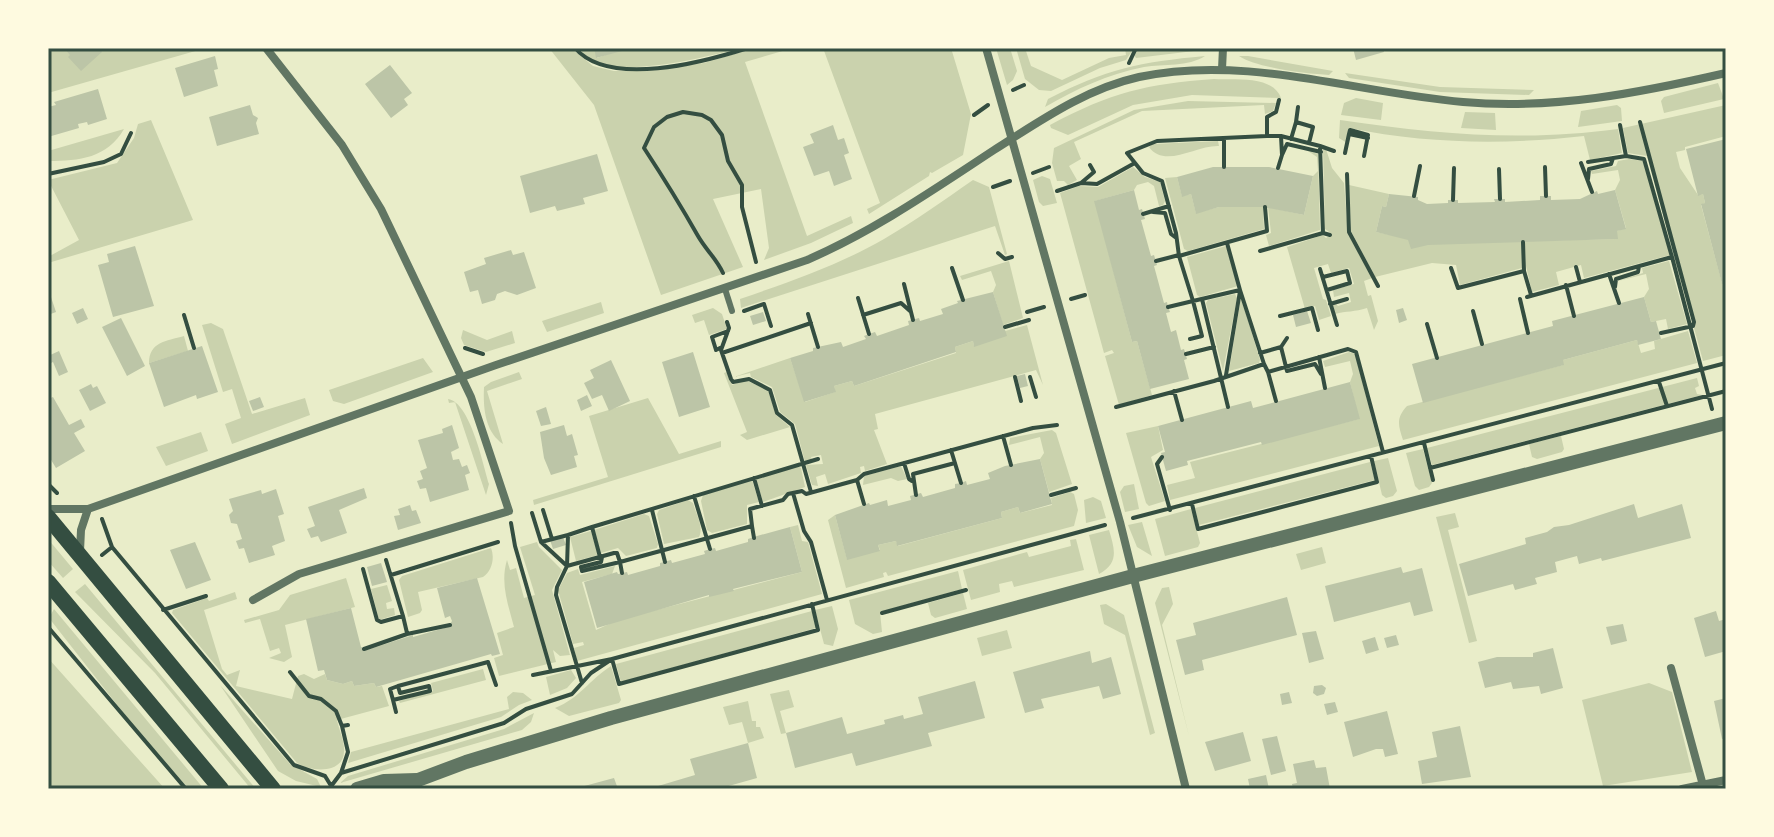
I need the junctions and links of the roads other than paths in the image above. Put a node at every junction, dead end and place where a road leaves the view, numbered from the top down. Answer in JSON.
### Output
{"nodes":[{"id":1,"x":266,"y":48,"type":"edge"},
{"id":2,"x":986,"y":48,"type":"edge"},
{"id":3,"x":1223,"y":48,"type":"edge"},
{"id":4,"x":1222,"y":69,"type":"junction"},
{"id":5,"x":1726,"y":73,"type":"edge"},
{"id":6,"x":1012,"y":139,"type":"junction"},
{"id":7,"x":725,"y":289,"type":"junction"},
{"id":8,"x":733,"y":313,"type":"road end"},
{"id":9,"x":462,"y":377,"type":"junction"},
{"id":10,"x":1721,"y":424,"type":"edge"},
{"id":11,"x":48,"y":509,"type":"edge"},
{"id":12,"x":88,"y":509,"type":"junction"},
{"id":13,"x":48,"y":517,"type":"edge"},
{"id":14,"x":84,"y":561,"type":"junction"},
{"id":15,"x":1133,"y":576,"type":"junction"},
{"id":16,"x":48,"y":582,"type":"edge"},
{"id":17,"x":253,"y":600,"type":"dead end"},
{"id":18,"x":1671,"y":668,"type":"dead end"},
{"id":19,"x":418,"y":780,"type":"junction"},
{"id":20,"x":1726,"y":780,"type":"edge"},
{"id":21,"x":1703,"y":786,"type":"edge"},
{"id":22,"x":221,"y":789,"type":"edge"},
{"id":23,"x":273,"y":789,"type":"edge"},
{"id":24,"x":357,"y":789,"type":"edge"},
{"id":25,"x":404,"y":789,"type":"edge"},
{"id":26,"x":1186,"y":789,"type":"edge"},
{"id":27,"x":1682,"y":789,"type":"edge"}],
"edges":[{"from":1,"to":9,"type":"street"},
{"from":2,"to":6,"type":"street"},
{"from":3,"to":4,"type":"street"},
{"from":4,"to":5,"type":"street"},
{"from":4,"to":6,"type":"street"},
{"from":6,"to":7,"type":"street"},
{"from":6,"to":15,"type":"street"},
{"from":7,"to":8,"type":"lane"},
{"from":7,"to":9,"type":"street"},
{"from":9,"to":12,"type":"street"},
{"from":9,"to":17,"type":"street"},
{"from":10,"to":15,"type":"street"},
{"from":11,"to":12,"type":"street"},
{"from":12,"to":14,"type":"street"},
{"from":13,"to":14,"type":"main road"},
{"from":14,"to":23,"type":"main road"},
{"from":15,"to":19,"type":"street"},
{"from":15,"to":26,"type":"street"},
{"from":16,"to":22,"type":"main road"},
{"from":18,"to":21,"type":"street"},
{"from":19,"to":24,"type":"street"},
{"from":19,"to":25,"type":"street"},
{"from":20,"to":21,"type":"street"},
{"from":21,"to":27,"type":"street"}]}
